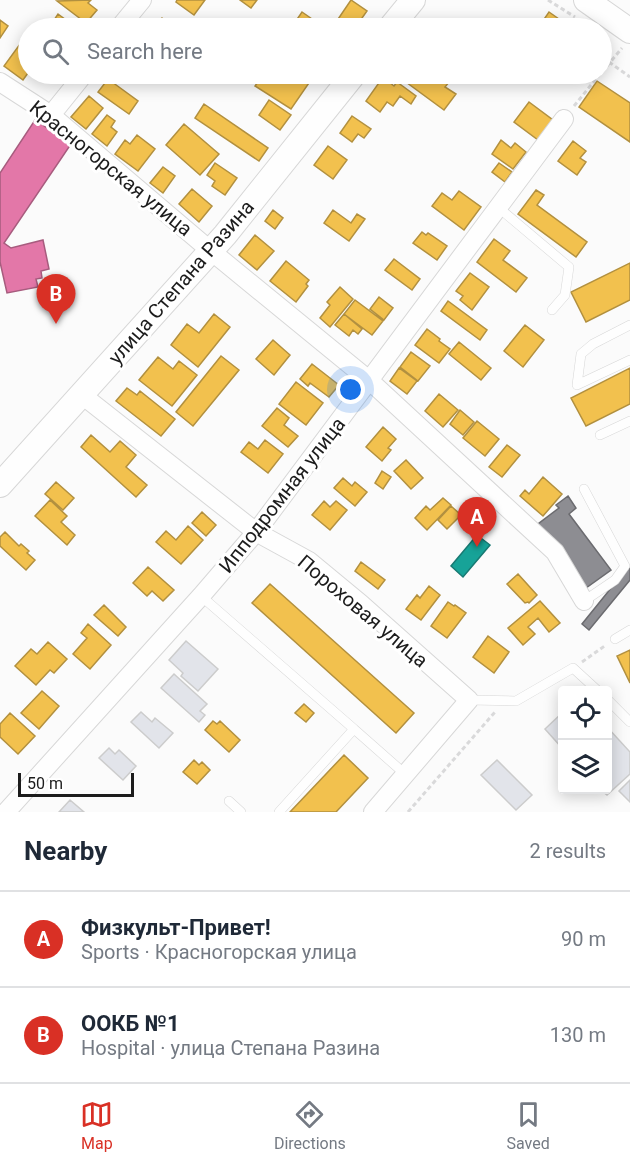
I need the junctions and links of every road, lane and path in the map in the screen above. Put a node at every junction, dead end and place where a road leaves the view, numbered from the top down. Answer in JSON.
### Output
{"nodes":[{"id":1,"x":142,"y":0,"type":"edge"},
{"id":2,"x":413,"y":0,"type":"edge"},
{"id":3,"x":548,"y":0,"type":"edge"},
{"id":4,"x":585,"y":11,"type":"edge"},
{"id":5,"x":127,"y":18,"type":"edge"},
{"id":6,"x":398,"y":18,"type":"edge"},
{"id":7,"x":612,"y":29,"type":"edge"},
{"id":8,"x":626,"y":39,"type":"edge"},
{"id":9,"x":612,"y":58,"type":"edge"},
{"id":10,"x":612,"y":64,"type":"edge"},
{"id":11,"x":630,"y":77,"type":"edge"},
{"id":12,"x":0,"y":82,"type":"edge"},
{"id":13,"x":76,"y":84,"type":"edge"},
{"id":14,"x":346,"y":84,"type":"edge"},
{"id":15,"x":592,"y":84,"type":"edge"},
{"id":16,"x":51,"y":115,"type":"junction"},
{"id":17,"x":564,"y":119,"type":"joint"},
{"id":18,"x":499,"y":208,"type":"junction"},
{"id":19,"x":211,"y":251,"type":"junction"},
{"id":20,"x":552,"y":310,"type":"dead end"},
{"id":21,"x":630,"y":325,"type":"edge"},
{"id":22,"x":630,"y":360,"type":"edge"},
{"id":23,"x":370,"y":381,"type":"junction"},
{"id":24,"x":82,"y":395,"type":"junction"},
{"id":25,"x":630,"y":421,"type":"edge"},
{"id":26,"x":600,"y":435,"type":"dead end"},
{"id":27,"x":0,"y":485,"type":"edge"},
{"id":28,"x":584,"y":489,"type":"dead end"},
{"id":29,"x":256,"y":532,"type":"junction"},
{"id":30,"x":201,"y":596,"type":"junction"},
{"id":31,"x":584,"y":601,"type":"joint"},
{"id":32,"x":630,"y":630,"type":"edge"},
{"id":33,"x":615,"y":639,"type":"joint"},
{"id":34,"x":573,"y":668,"type":"junction"},
{"id":35,"x":593,"y":686,"type":"edge"},
{"id":36,"x":469,"y":700,"type":"junction"},
{"id":37,"x":504,"y":702,"type":"junction"},
{"id":38,"x":612,"y":704,"type":"edge"},
{"id":39,"x":630,"y":722,"type":"edge"},
{"id":40,"x":354,"y":729,"type":"junction"},
{"id":41,"x":405,"y":774,"type":"junction"},
{"id":42,"x":229,"y":801,"type":"dead end"},
{"id":43,"x":6,"y":812,"type":"edge"},
{"id":44,"x":242,"y":812,"type":"edge"},
{"id":45,"x":279,"y":812,"type":"edge"},
{"id":46,"x":374,"y":812,"type":"edge"},
{"id":47,"x":408,"y":812,"type":"edge"}],
"edges":[{"from":1,"to":5,"type":"street"},
{"from":2,"to":6,"type":"main road"},
{"from":3,"to":4,"type":"path"},
{"from":7,"to":8,"type":"main road"},
{"from":8,"to":9,"type":"path"},
{"from":10,"to":11,"type":"path"},
{"from":12,"to":16,"type":"street","name":"Красногорская улица"},
{"from":13,"to":16,"type":"street"},
{"from":14,"to":19,"type":"main road","name":"улица Степана Разина"},
{"from":15,"to":17,"type":"path"},
{"from":16,"to":19,"type":"street","name":"Красногорская улица"},
{"from":17,"to":18,"type":"street","name":"Ипподромная улица"},
{"from":18,"to":20,"type":"lane"},
{"from":18,"to":23,"type":"street","name":"Ипподромная улица"},
{"from":19,"to":23,"type":"street","name":"Красногорская улица"},
{"from":19,"to":24,"type":"main road","name":"улица Степана Разина"},
{"from":21,"to":22,"type":"lane"},
{"from":23,"to":29,"type":"street","name":"Ипподромная улица"},
{"from":23,"to":31,"type":"street","name":"Красногорская улица"},
{"from":24,"to":27,"type":"main road","name":"улица Степана Разина"},
{"from":24,"to":29,"type":"street","name":"Пороховая улица"},
{"from":25,"to":26,"type":"lane"},
{"from":28,"to":31,"type":"lane"},
{"from":29,"to":30,"type":"street","name":"Ипподромная улица"},
{"from":29,"to":36,"type":"street","name":"Пороховая улица"},
{"from":30,"to":40,"type":"lane"},
{"from":30,"to":43,"type":"street","name":"Ипподромная улица"},
{"from":32,"to":33,"type":"lane"},
{"from":33,"to":34,"type":"path"},
{"from":34,"to":35,"type":"lane"},
{"from":34,"to":37,"type":"lane"},
{"from":36,"to":37,"type":"lane"},
{"from":36,"to":41,"type":"street"},
{"from":37,"to":47,"type":"path"},
{"from":38,"to":39,"type":"lane"},
{"from":40,"to":41,"type":"lane"},
{"from":40,"to":45,"type":"lane"},
{"from":41,"to":46,"type":"street"},
{"from":42,"to":44,"type":"lane"}]}
